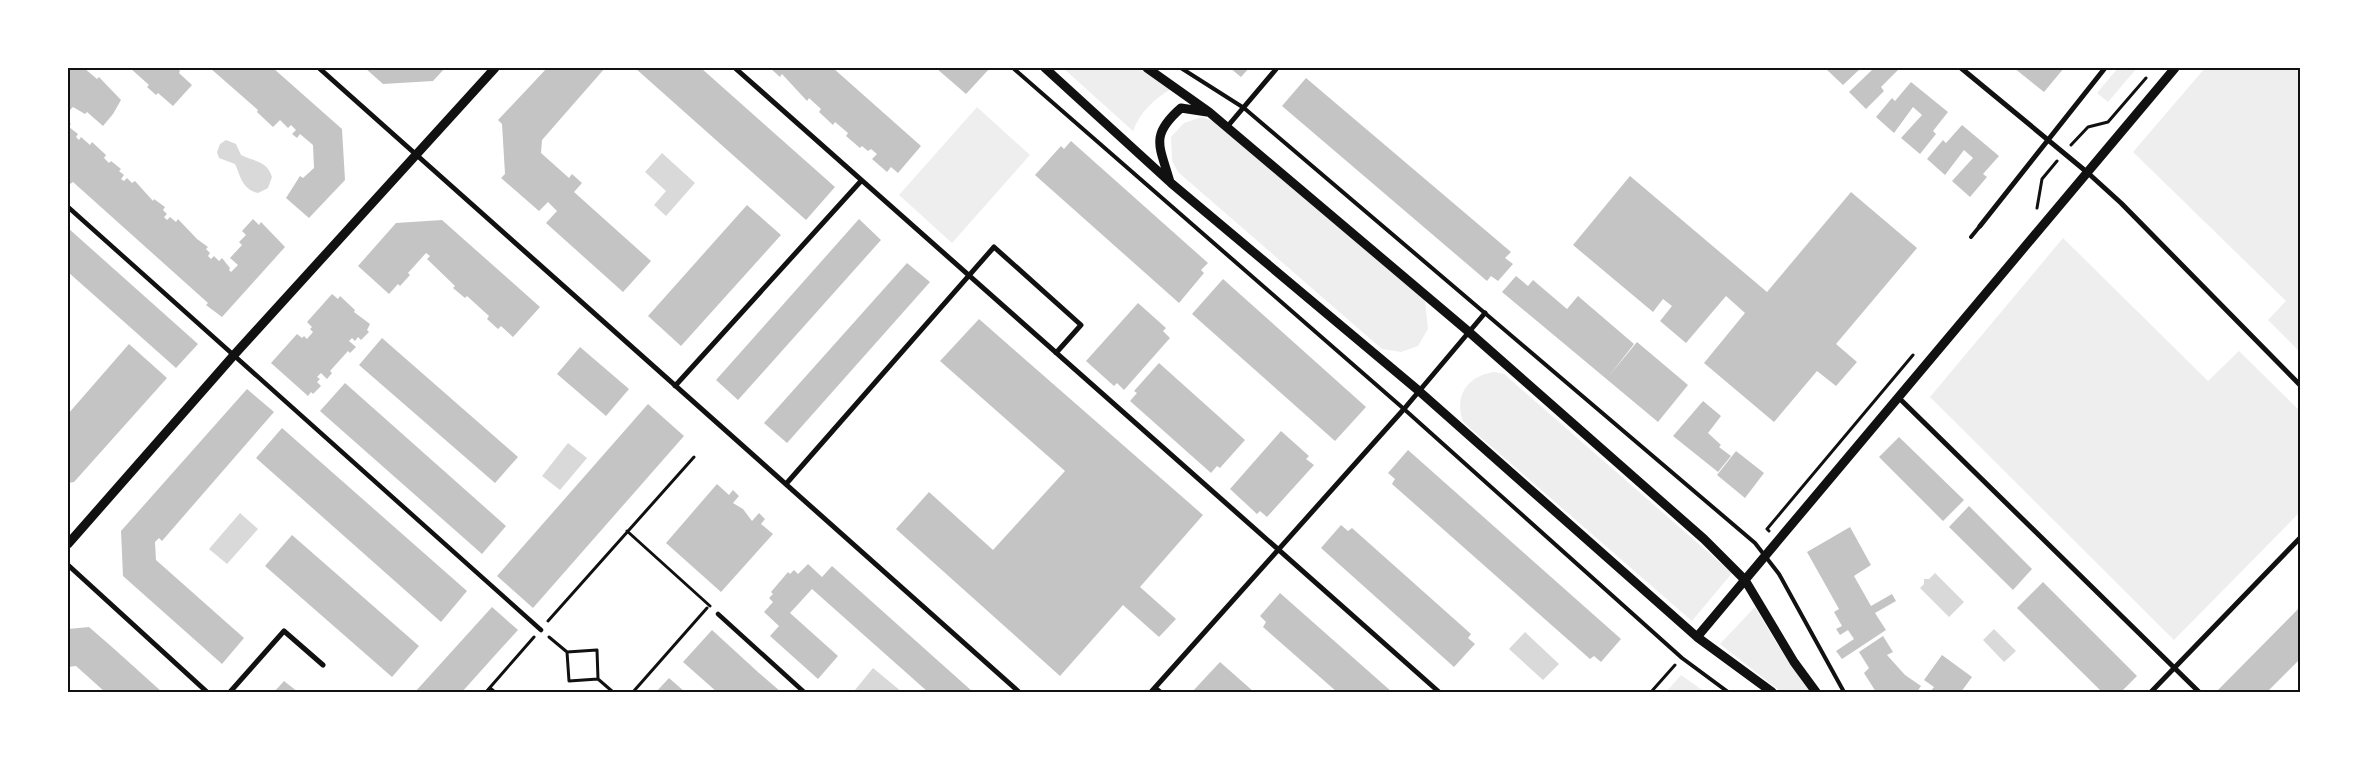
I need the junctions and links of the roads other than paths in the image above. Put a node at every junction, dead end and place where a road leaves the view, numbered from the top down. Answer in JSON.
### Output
{"nodes":[{"id":1,"x":318,"y":68,"type":"edge"},
{"id":2,"x":495,"y":68,"type":"edge"},
{"id":3,"x":735,"y":68,"type":"edge"},
{"id":4,"x":1013,"y":68,"type":"edge"},
{"id":5,"x":1045,"y":68,"type":"edge"},
{"id":6,"x":1147,"y":68,"type":"edge"},
{"id":7,"x":1181,"y":68,"type":"edge"},
{"id":8,"x":1277,"y":68,"type":"edge"},
{"id":9,"x":1961,"y":68,"type":"edge"},
{"id":10,"x":2106,"y":68,"type":"edge"},
{"id":11,"x":2176,"y":68,"type":"edge"},
{"id":12,"x":1244,"y":108,"type":"junction"},
{"id":13,"x":1209,"y":112,"type":"junction"},
{"id":14,"x":1227,"y":127,"type":"junction"},
{"id":15,"x":2047,"y":140,"type":"junction"},
{"id":16,"x":417,"y":154,"type":"junction"},
{"id":17,"x":2088,"y":172,"type":"junction"},
{"id":18,"x":861,"y":181,"type":"junction"},
{"id":19,"x":1171,"y":183,"type":"junction"},
{"id":20,"x":68,"y":207,"type":"edge"},
{"id":21,"x":1980,"y":226,"type":"joint"},
{"id":22,"x":1971,"y":238,"type":"dead end"},
{"id":23,"x":968,"y":276,"type":"junction"},
{"id":24,"x":1485,"y":313,"type":"junction"},
{"id":25,"x":1469,"y":332,"type":"junction"},
{"id":26,"x":1056,"y":353,"type":"junction"},
{"id":27,"x":234,"y":355,"type":"junction"},
{"id":28,"x":2300,"y":385,"type":"edge"},
{"id":29,"x":675,"y":386,"type":"junction"},
{"id":30,"x":1419,"y":391,"type":"junction"},
{"id":31,"x":1899,"y":398,"type":"junction"},
{"id":32,"x":1404,"y":409,"type":"junction"},
{"id":33,"x":786,"y":484,"type":"junction"},
{"id":34,"x":2300,"y":538,"type":"edge"},
{"id":35,"x":68,"y":544,"type":"edge"},
{"id":36,"x":1277,"y":550,"type":"junction"},
{"id":37,"x":1766,"y":555,"type":"junction"},
{"id":38,"x":68,"y":565,"type":"edge"},
{"id":39,"x":1745,"y":580,"type":"junction"},
{"id":40,"x":718,"y":614,"type":"dead end"},
{"id":41,"x":541,"y":630,"type":"road end"},
{"id":42,"x":1697,"y":637,"type":"junction"},
{"id":43,"x":322,"y":665,"type":"dead end"},
{"id":44,"x":2174,"y":667,"type":"junction"},
{"id":45,"x":1156,"y":688,"type":"junction"},
{"id":46,"x":207,"y":692,"type":"edge"},
{"id":47,"x":230,"y":692,"type":"edge"},
{"id":48,"x":804,"y":692,"type":"edge"},
{"id":49,"x":1018,"y":692,"type":"edge"},
{"id":50,"x":1151,"y":692,"type":"edge"},
{"id":51,"x":1161,"y":692,"type":"edge"},
{"id":52,"x":1439,"y":692,"type":"edge"},
{"id":53,"x":1728,"y":692,"type":"edge"},
{"id":54,"x":1772,"y":692,"type":"edge"},
{"id":55,"x":1816,"y":692,"type":"edge"},
{"id":56,"x":1844,"y":692,"type":"edge"},
{"id":57,"x":2151,"y":692,"type":"edge"},
{"id":58,"x":2199,"y":692,"type":"edge"}],
"edges":[{"from":1,"to":16,"type":"street"},
{"from":2,"to":16,"type":"street"},
{"from":3,"to":18,"type":"street"},
{"from":4,"to":32,"type":"lane"},
{"from":5,"to":19,"type":"street"},
{"from":6,"to":13,"type":"street"},
{"from":7,"to":12,"type":"lane"},
{"from":8,"to":12,"type":"street"},
{"from":9,"to":15,"type":"street"},
{"from":10,"to":15,"type":"street"},
{"from":11,"to":17,"type":"street"},
{"from":12,"to":14,"type":"street"},
{"from":12,"to":24,"type":"lane"},
{"from":13,"to":14,"type":"street"},
{"from":13,"to":19,"type":"street"},
{"from":14,"to":25,"type":"street"},
{"from":15,"to":17,"type":"street"},
{"from":15,"to":21,"type":"street"},
{"from":16,"to":27,"type":"street"},
{"from":16,"to":29,"type":"street"},
{"from":17,"to":28,"type":"street"},
{"from":17,"to":31,"type":"street"},
{"from":18,"to":23,"type":"street"},
{"from":18,"to":29,"type":"street"},
{"from":19,"to":30,"type":"street"},
{"from":20,"to":27,"type":"street"},
{"from":21,"to":22,"type":"lane"},
{"from":23,"to":26,"type":"street"},
{"from":23,"to":26,"type":"street"},
{"from":23,"to":33,"type":"street"},
{"from":24,"to":25,"type":"street"},
{"from":24,"to":37,"type":"lane"},
{"from":25,"to":30,"type":"street"},
{"from":25,"to":39,"type":"street"},
{"from":26,"to":36,"type":"street"},
{"from":27,"to":35,"type":"street"},
{"from":27,"to":41,"type":"street"},
{"from":29,"to":33,"type":"street"},
{"from":30,"to":32,"type":"street"},
{"from":30,"to":42,"type":"street"},
{"from":31,"to":37,"type":"street"},
{"from":31,"to":44,"type":"street"},
{"from":32,"to":36,"type":"street"},
{"from":32,"to":53,"type":"lane"},
{"from":33,"to":49,"type":"street"},
{"from":34,"to":44,"type":"street"},
{"from":36,"to":45,"type":"street"},
{"from":36,"to":52,"type":"street"},
{"from":37,"to":39,"type":"street"},
{"from":37,"to":56,"type":"lane"},
{"from":38,"to":46,"type":"street"},
{"from":39,"to":42,"type":"street"},
{"from":39,"to":55,"type":"street"},
{"from":40,"to":48,"type":"street"},
{"from":42,"to":54,"type":"street"},
{"from":43,"to":47,"type":"street"},
{"from":44,"to":57,"type":"street"},
{"from":44,"to":58,"type":"street"},
{"from":45,"to":50,"type":"street"},
{"from":45,"to":51,"type":"lane"}]}
